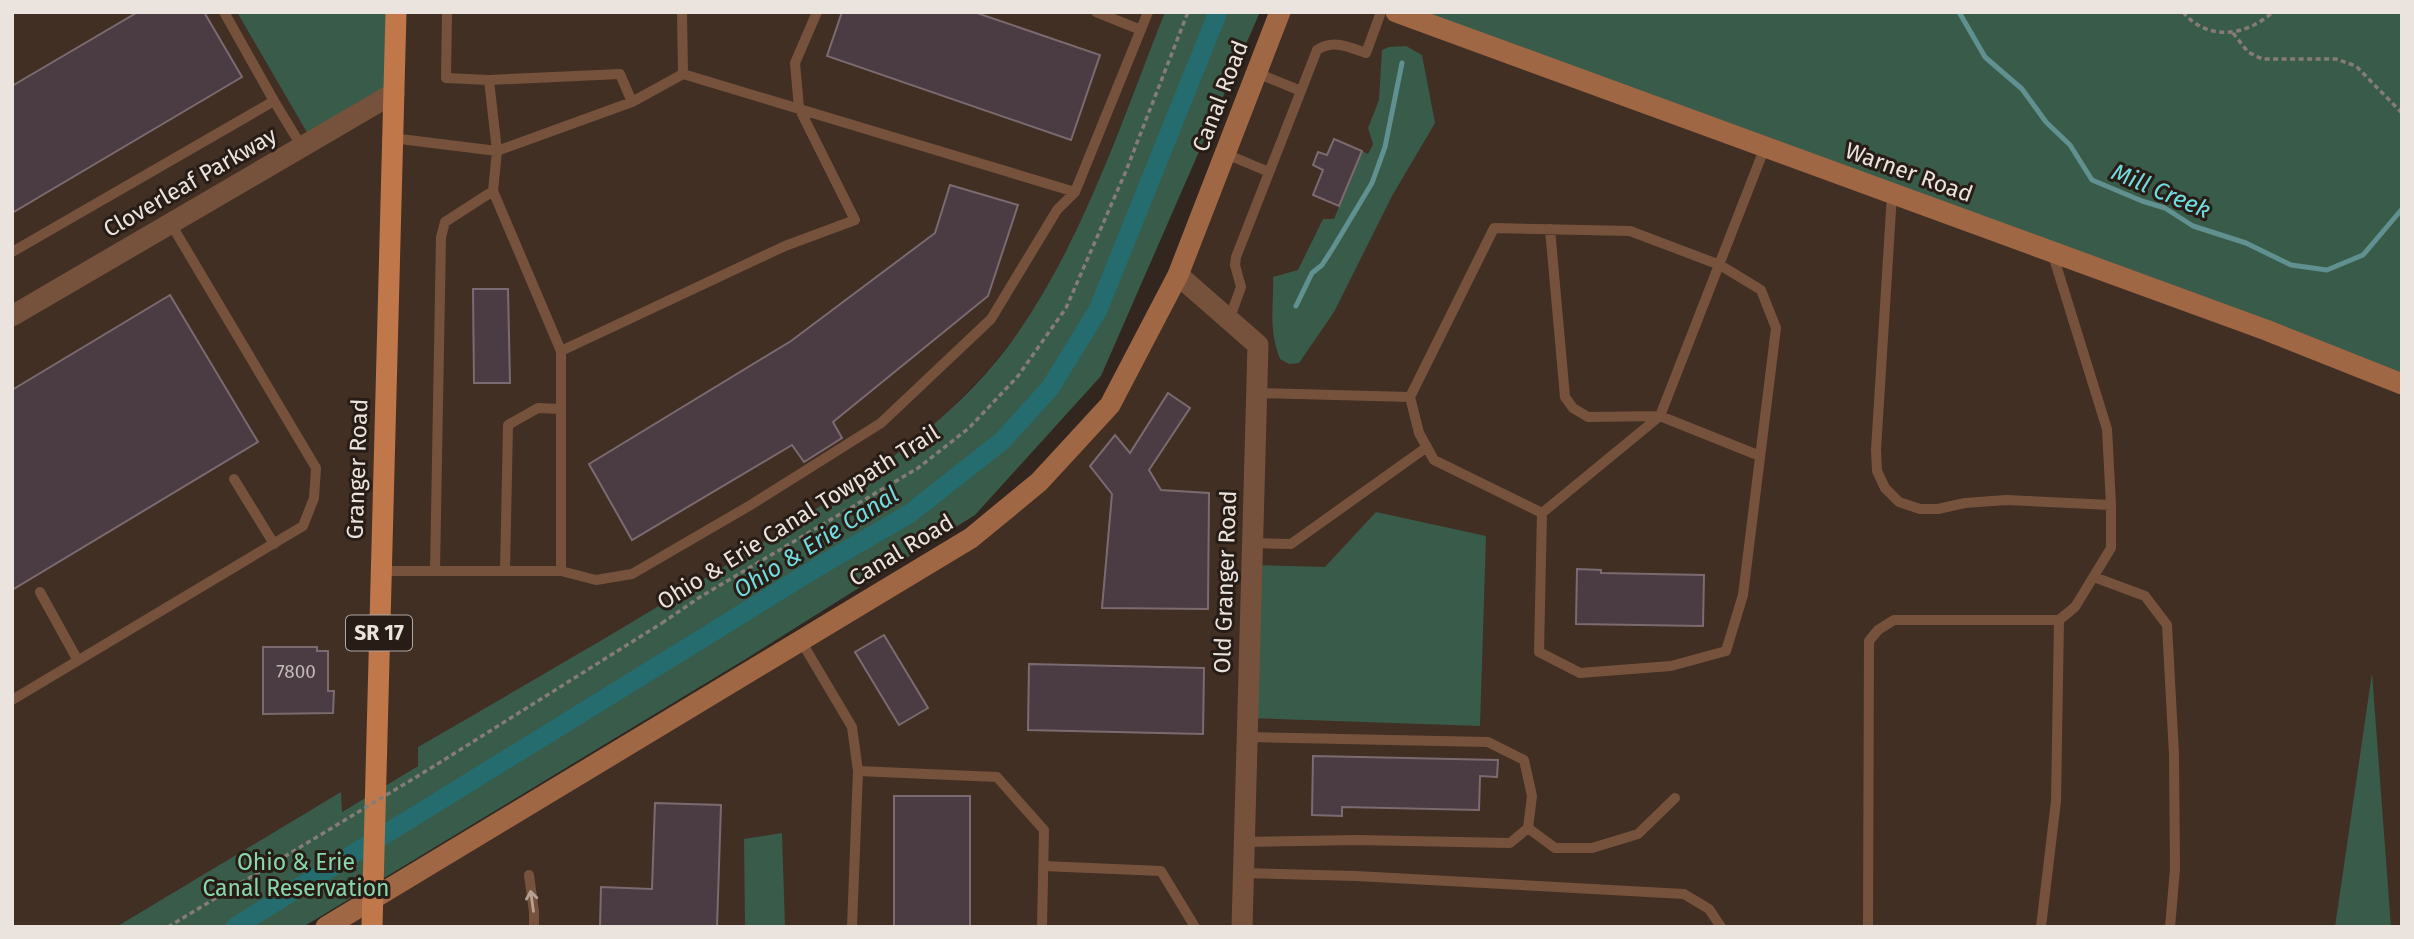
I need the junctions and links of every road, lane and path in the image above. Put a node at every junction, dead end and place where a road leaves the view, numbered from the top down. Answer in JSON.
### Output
{"nodes":[{"id":1,"x":224,"y":12,"type":"edge"},
{"id":2,"x":396,"y":12,"type":"edge"},
{"id":3,"x":447,"y":12,"type":"edge"},
{"id":4,"x":682,"y":12,"type":"edge"},
{"id":5,"x":817,"y":12,"type":"edge"},
{"id":6,"x":1096,"y":12,"type":"edge"},
{"id":7,"x":1148,"y":12,"type":"edge"},
{"id":8,"x":1188,"y":12,"type":"edge"},
{"id":9,"x":1280,"y":12,"type":"edge"},
{"id":10,"x":1381,"y":12,"type":"edge"},
{"id":11,"x":1396,"y":12,"type":"edge"},
{"id":12,"x":2183,"y":12,"type":"edge"},
{"id":13,"x":2273,"y":12,"type":"edge"},
{"id":14,"x":1141,"y":30,"type":"junction"},
{"id":15,"x":2233,"y":33,"type":"junction"},
{"id":16,"x":1256,"y":73,"type":"junction"},
{"id":17,"x":683,"y":74,"type":"junction"},
{"id":18,"x":489,"y":79,"type":"junction"},
{"id":19,"x":1301,"y":91,"type":"junction"},
{"id":20,"x":394,"y":93,"type":"junction"},
{"id":21,"x":274,"y":101,"type":"junction"},
{"id":22,"x":632,"y":102,"type":"junction"},
{"id":23,"x":799,"y":108,"type":"junction"},
{"id":24,"x":2402,"y":113,"type":"edge"},
{"id":25,"x":392,"y":138,"type":"junction"},
{"id":26,"x":302,"y":147,"type":"junction"},
{"id":27,"x":1765,"y":147,"type":"junction"},
{"id":28,"x":496,"y":151,"type":"junction"},
{"id":29,"x":1226,"y":153,"type":"junction"},
{"id":30,"x":1269,"y":173,"type":"junction"},
{"id":31,"x":493,"y":191,"type":"junction"},
{"id":32,"x":1075,"y":192,"type":"junction"},
{"id":33,"x":1892,"y":194,"type":"junction"},
{"id":34,"x":171,"y":224,"type":"junction"},
{"id":35,"x":1550,"y":229,"type":"junction"},
{"id":36,"x":12,"y":252,"type":"edge"},
{"id":37,"x":2052,"y":252,"type":"junction"},
{"id":38,"x":1720,"y":265,"type":"junction"},
{"id":39,"x":1178,"y":275,"type":"junction"},
{"id":40,"x":12,"y":316,"type":"edge"},
{"id":41,"x":1229,"y":320,"type":"junction"},
{"id":42,"x":561,"y":351,"type":"junction"},
{"id":43,"x":2402,"y":384,"type":"edge"},
{"id":44,"x":1257,"y":393,"type":"junction"},
{"id":45,"x":1410,"y":397,"type":"junction"},
{"id":46,"x":561,"y":409,"type":"junction"},
{"id":47,"x":1660,"y":416,"type":"junction"},
{"id":48,"x":1427,"y":447,"type":"junction"},
{"id":49,"x":1760,"y":456,"type":"junction"},
{"id":50,"x":234,"y":479,"type":"dead end"},
{"id":51,"x":2111,"y":505,"type":"junction"},
{"id":52,"x":1542,"y":513,"type":"junction"},
{"id":53,"x":1253,"y":543,"type":"junction"},
{"id":54,"x":274,"y":544,"type":"junction"},
{"id":55,"x":381,"y":571,"type":"junction"},
{"id":56,"x":435,"y":571,"type":"junction"},
{"id":57,"x":505,"y":571,"type":"junction"},
{"id":58,"x":561,"y":571,"type":"junction"},
{"id":59,"x":2094,"y":577,"type":"junction"},
{"id":60,"x":40,"y":592,"type":"dead end"},
{"id":61,"x":2059,"y":620,"type":"junction"},
{"id":62,"x":801,"y":641,"type":"junction"},
{"id":63,"x":77,"y":659,"type":"junction"},
{"id":64,"x":12,"y":700,"type":"edge"},
{"id":65,"x":1247,"y":737,"type":"junction"},
{"id":66,"x":859,"y":771,"type":"junction"},
{"id":67,"x":1675,"y":798,"type":"dead end"},
{"id":68,"x":1528,"y":828,"type":"junction"},
{"id":69,"x":1244,"y":842,"type":"junction"},
{"id":70,"x":1043,"y":866,"type":"junction"},
{"id":71,"x":1243,"y":873,"type":"junction"},
{"id":72,"x":528,"y":875,"type":"dead end"},
{"id":73,"x":372,"y":899,"type":"junction"},
{"id":74,"x":168,"y":927,"type":"edge"},
{"id":75,"x":326,"y":927,"type":"edge"},
{"id":76,"x":372,"y":927,"type":"edge"},
{"id":77,"x":534,"y":927,"type":"edge"},
{"id":78,"x":852,"y":927,"type":"edge"},
{"id":79,"x":1042,"y":927,"type":"edge"},
{"id":80,"x":1195,"y":927,"type":"edge"},
{"id":81,"x":1242,"y":927,"type":"edge"},
{"id":82,"x":1721,"y":927,"type":"edge"},
{"id":83,"x":1868,"y":927,"type":"edge"},
{"id":84,"x":2041,"y":927,"type":"edge"},
{"id":85,"x":2170,"y":927,"type":"edge"}],
"edges":[{"from":1,"to":21,"type":"lane"},
{"from":2,"to":20,"type":"main road","name":"Granger Road","number":"SR 17"},
{"from":3,"to":18,"type":"lane"},
{"from":4,"to":17,"type":"lane"},
{"from":5,"to":23,"type":"lane"},
{"from":6,"to":14,"type":"lane"},
{"from":7,"to":14,"type":"lane"},
{"from":8,"to":74,"type":"path","name":"Ohio & Erie Canal Towpath Trail","bridge":true},
{"from":9,"to":16,"type":"street","name":"Canal Road"},
{"from":10,"to":19,"type":"lane"},
{"from":11,"to":27,"type":"street","name":"Warner Road"},
{"from":12,"to":15,"type":"path"},
{"from":13,"to":15,"type":"path"},
{"from":14,"to":32,"type":"lane"},
{"from":15,"to":24,"type":"path"},
{"from":16,"to":19,"type":"lane"},
{"from":16,"to":29,"type":"street","name":"Canal Road"},
{"from":17,"to":22,"type":"lane"},
{"from":17,"to":23,"type":"lane"},
{"from":18,"to":22,"type":"lane"},
{"from":18,"to":28,"type":"lane"},
{"from":19,"to":30,"type":"lane"},
{"from":20,"to":25,"type":"main road","name":"Granger Road","number":"SR 17"},
{"from":20,"to":26,"type":"street","name":"Cloverleaf Parkway"},
{"from":21,"to":26,"type":"lane"},
{"from":21,"to":36,"type":"lane"},
{"from":22,"to":28,"type":"lane"},
{"from":23,"to":32,"type":"lane"},
{"from":23,"to":42,"type":"lane"},
{"from":25,"to":28,"type":"lane"},
{"from":25,"to":55,"type":"main road","name":"Granger Road","number":"SR 17"},
{"from":26,"to":34,"type":"street","name":"Cloverleaf Parkway"},
{"from":27,"to":33,"type":"street","name":"Warner Road"},
{"from":27,"to":38,"type":"lane"},
{"from":28,"to":31,"type":"lane"},
{"from":29,"to":30,"type":"lane"},
{"from":29,"to":39,"type":"street","name":"Canal Road"},
{"from":30,"to":41,"type":"lane"},
{"from":31,"to":42,"type":"lane"},
{"from":31,"to":56,"type":"lane"},
{"from":32,"to":58,"type":"lane"},
{"from":33,"to":37,"type":"street","name":"Warner Road"},
{"from":33,"to":51,"type":"lane"},
{"from":34,"to":40,"type":"street","name":"Cloverleaf Parkway"},
{"from":34,"to":54,"type":"lane"},
{"from":35,"to":38,"type":"lane"},
{"from":35,"to":45,"type":"lane"},
{"from":35,"to":47,"type":"lane"},
{"from":37,"to":43,"type":"street","name":"Warner Road"},
{"from":37,"to":51,"type":"lane"},
{"from":38,"to":47,"type":"lane"},
{"from":38,"to":49,"type":"lane"},
{"from":39,"to":41,"type":"street","name":"Old Granger Road"},
{"from":39,"to":62,"type":"street","name":"Canal Road"},
{"from":41,"to":44,"type":"street","name":"Old Granger Road"},
{"from":42,"to":46,"type":"lane"},
{"from":44,"to":45,"type":"lane"},
{"from":44,"to":53,"type":"street","name":"Old Granger Road"},
{"from":45,"to":48,"type":"lane"},
{"from":46,"to":57,"type":"lane"},
{"from":46,"to":58,"type":"lane"},
{"from":47,"to":49,"type":"lane"},
{"from":47,"to":52,"type":"lane"},
{"from":48,"to":52,"type":"lane"},
{"from":48,"to":53,"type":"lane"},
{"from":49,"to":52,"type":"lane"},
{"from":50,"to":54,"type":"lane"},
{"from":51,"to":59,"type":"lane"},
{"from":53,"to":65,"type":"street","name":"Old Granger Road"},
{"from":54,"to":63,"type":"lane"},
{"from":55,"to":56,"type":"lane"},
{"from":55,"to":73,"type":"main road","name":"Granger Road","number":"SR 17"},
{"from":56,"to":57,"type":"lane"},
{"from":57,"to":58,"type":"lane"},
{"from":59,"to":61,"type":"lane"},
{"from":59,"to":85,"type":"lane"},
{"from":60,"to":63,"type":"lane"},
{"from":61,"to":83,"type":"lane"},
{"from":61,"to":84,"type":"lane"},
{"from":62,"to":66,"type":"lane"},
{"from":62,"to":73,"type":"street","name":"Canal Road"},
{"from":63,"to":64,"type":"lane"},
{"from":65,"to":68,"type":"lane"},
{"from":65,"to":69,"type":"street","name":"Old Granger Road"},
{"from":66,"to":70,"type":"lane"},
{"from":66,"to":78,"type":"lane"},
{"from":67,"to":68,"type":"lane"},
{"from":68,"to":69,"type":"lane"},
{"from":69,"to":71,"type":"street","name":"Old Granger Road"},
{"from":70,"to":79,"type":"lane"},
{"from":70,"to":80,"type":"lane"},
{"from":71,"to":81,"type":"street","name":"Old Granger Road"},
{"from":71,"to":82,"type":"lane"},
{"from":77,"to":72,"type":"lane","one_way":true},
{"from":73,"to":75,"type":"street","name":"Canal Road"},
{"from":73,"to":76,"type":"main road","name":"Granger Road","number":"SR 17"}]}
